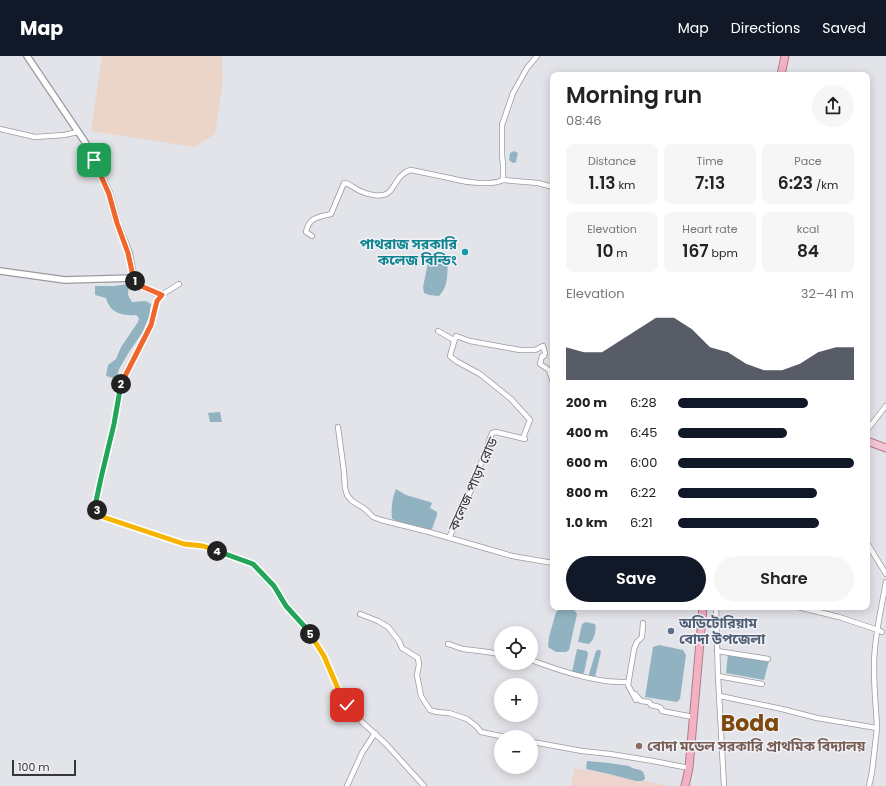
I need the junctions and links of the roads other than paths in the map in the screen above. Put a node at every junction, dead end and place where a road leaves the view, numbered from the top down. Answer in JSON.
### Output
{"nodes":[{"id":1,"x":27,"y":56,"type":"edge"},
{"id":2,"x":537,"y":56,"type":"edge"},
{"id":3,"x":785,"y":56,"type":"edge"},
{"id":4,"x":782,"y":72,"type":"edge"},
{"id":5,"x":0,"y":129,"type":"edge"},
{"id":6,"x":78,"y":132,"type":"junction"},
{"id":7,"x":503,"y":180,"type":"junction"},
{"id":8,"x":550,"y":186,"type":"edge"},
{"id":9,"x":312,"y":236,"type":"dead end"},
{"id":10,"x":0,"y":271,"type":"edge"},
{"id":11,"x":133,"y":278,"type":"junction"},
{"id":12,"x":179,"y":284,"type":"dead end"},
{"id":13,"x":162,"y":295,"type":"junction"},
{"id":14,"x":438,"y":331,"type":"dead end"},
{"id":15,"x":454,"y":342,"type":"junction"},
{"id":16,"x":550,"y":373,"type":"edge"},
{"id":17,"x":886,"y":406,"type":"edge"},
{"id":18,"x":870,"y":426,"type":"edge"},
{"id":19,"x":338,"y":427,"type":"dead end"},
{"id":20,"x":870,"y":442,"type":"edge"},
{"id":21,"x":886,"y":448,"type":"edge"},
{"id":22,"x":449,"y":538,"type":"junction"},
{"id":23,"x":870,"y":548,"type":"edge"},
{"id":24,"x":550,"y":562,"type":"edge"},
{"id":25,"x":886,"y":574,"type":"edge"},
{"id":26,"x":886,"y":582,"type":"edge"},
{"id":27,"x":703,"y":610,"type":"edge"},
{"id":28,"x":716,"y":610,"type":"edge"},
{"id":29,"x":810,"y":610,"type":"edge"},
{"id":30,"x":360,"y":614,"type":"dead end"},
{"id":31,"x":643,"y":623,"type":"dead end"},
{"id":32,"x":880,"y":631,"type":"junction"},
{"id":33,"x":448,"y":644,"type":"dead end"},
{"id":34,"x":717,"y":651,"type":"junction"},
{"id":35,"x":494,"y":653,"type":"edge"},
{"id":36,"x":768,"y":659,"type":"dead end"},
{"id":37,"x":538,"y":662,"type":"edge"},
{"id":38,"x":718,"y":676,"type":"junction"},
{"id":39,"x":628,"y":682,"type":"junction"},
{"id":40,"x":762,"y":684,"type":"dead end"},
{"id":41,"x":630,"y":691,"type":"junction"},
{"id":42,"x":720,"y":696,"type":"junction"},
{"id":43,"x":636,"y":700,"type":"dead end"},
{"id":44,"x":693,"y":717,"type":"junction"},
{"id":45,"x":877,"y":728,"type":"junction"},
{"id":46,"x":375,"y":733,"type":"junction"},
{"id":47,"x":494,"y":735,"type":"edge"},
{"id":48,"x":538,"y":742,"type":"edge"},
{"id":49,"x":689,"y":768,"type":"junction"},
{"id":50,"x":347,"y":786,"type":"edge"},
{"id":51,"x":424,"y":786,"type":"edge"},
{"id":52,"x":685,"y":786,"type":"edge"},
{"id":53,"x":724,"y":786,"type":"edge"},
{"id":54,"x":869,"y":786,"type":"edge"}],
"edges":[{"from":1,"to":6,"type":"street"},
{"from":2,"to":7,"type":"street"},
{"from":3,"to":4,"type":"highway"},
{"from":5,"to":6,"type":"street"},
{"from":6,"to":11,"type":"street"},
{"from":7,"to":8,"type":"street"},
{"from":7,"to":9,"type":"street"},
{"from":10,"to":11,"type":"street"},
{"from":11,"to":13,"type":"street"},
{"from":12,"to":13,"type":"street"},
{"from":13,"to":46,"type":"street"},
{"from":14,"to":15,"type":"street"},
{"from":15,"to":16,"type":"street"},
{"from":15,"to":22,"type":"street","name":"কলেজ পাড়া রোড"},
{"from":17,"to":18,"type":"street"},
{"from":19,"to":22,"type":"street"},
{"from":20,"to":21,"type":"main road"},
{"from":22,"to":24,"type":"street"},
{"from":23,"to":25,"type":"street"},
{"from":26,"to":32,"type":"street"},
{"from":27,"to":44,"type":"highway"},
{"from":28,"to":34,"type":"street"},
{"from":29,"to":32,"type":"street"},
{"from":30,"to":47,"type":"street"},
{"from":31,"to":39,"type":"street"},
{"from":32,"to":45,"type":"street"},
{"from":33,"to":35,"type":"street"},
{"from":34,"to":36,"type":"street"},
{"from":34,"to":38,"type":"street"},
{"from":37,"to":39,"type":"street"},
{"from":38,"to":40,"type":"street"},
{"from":38,"to":42,"type":"street"},
{"from":39,"to":41,"type":"street"},
{"from":41,"to":43,"type":"street"},
{"from":41,"to":44,"type":"street"},
{"from":42,"to":45,"type":"street"},
{"from":42,"to":53,"type":"street"},
{"from":44,"to":49,"type":"highway"},
{"from":45,"to":54,"type":"street"},
{"from":46,"to":50,"type":"street"},
{"from":46,"to":51,"type":"street"},
{"from":48,"to":49,"type":"street"},
{"from":49,"to":52,"type":"highway"}]}
